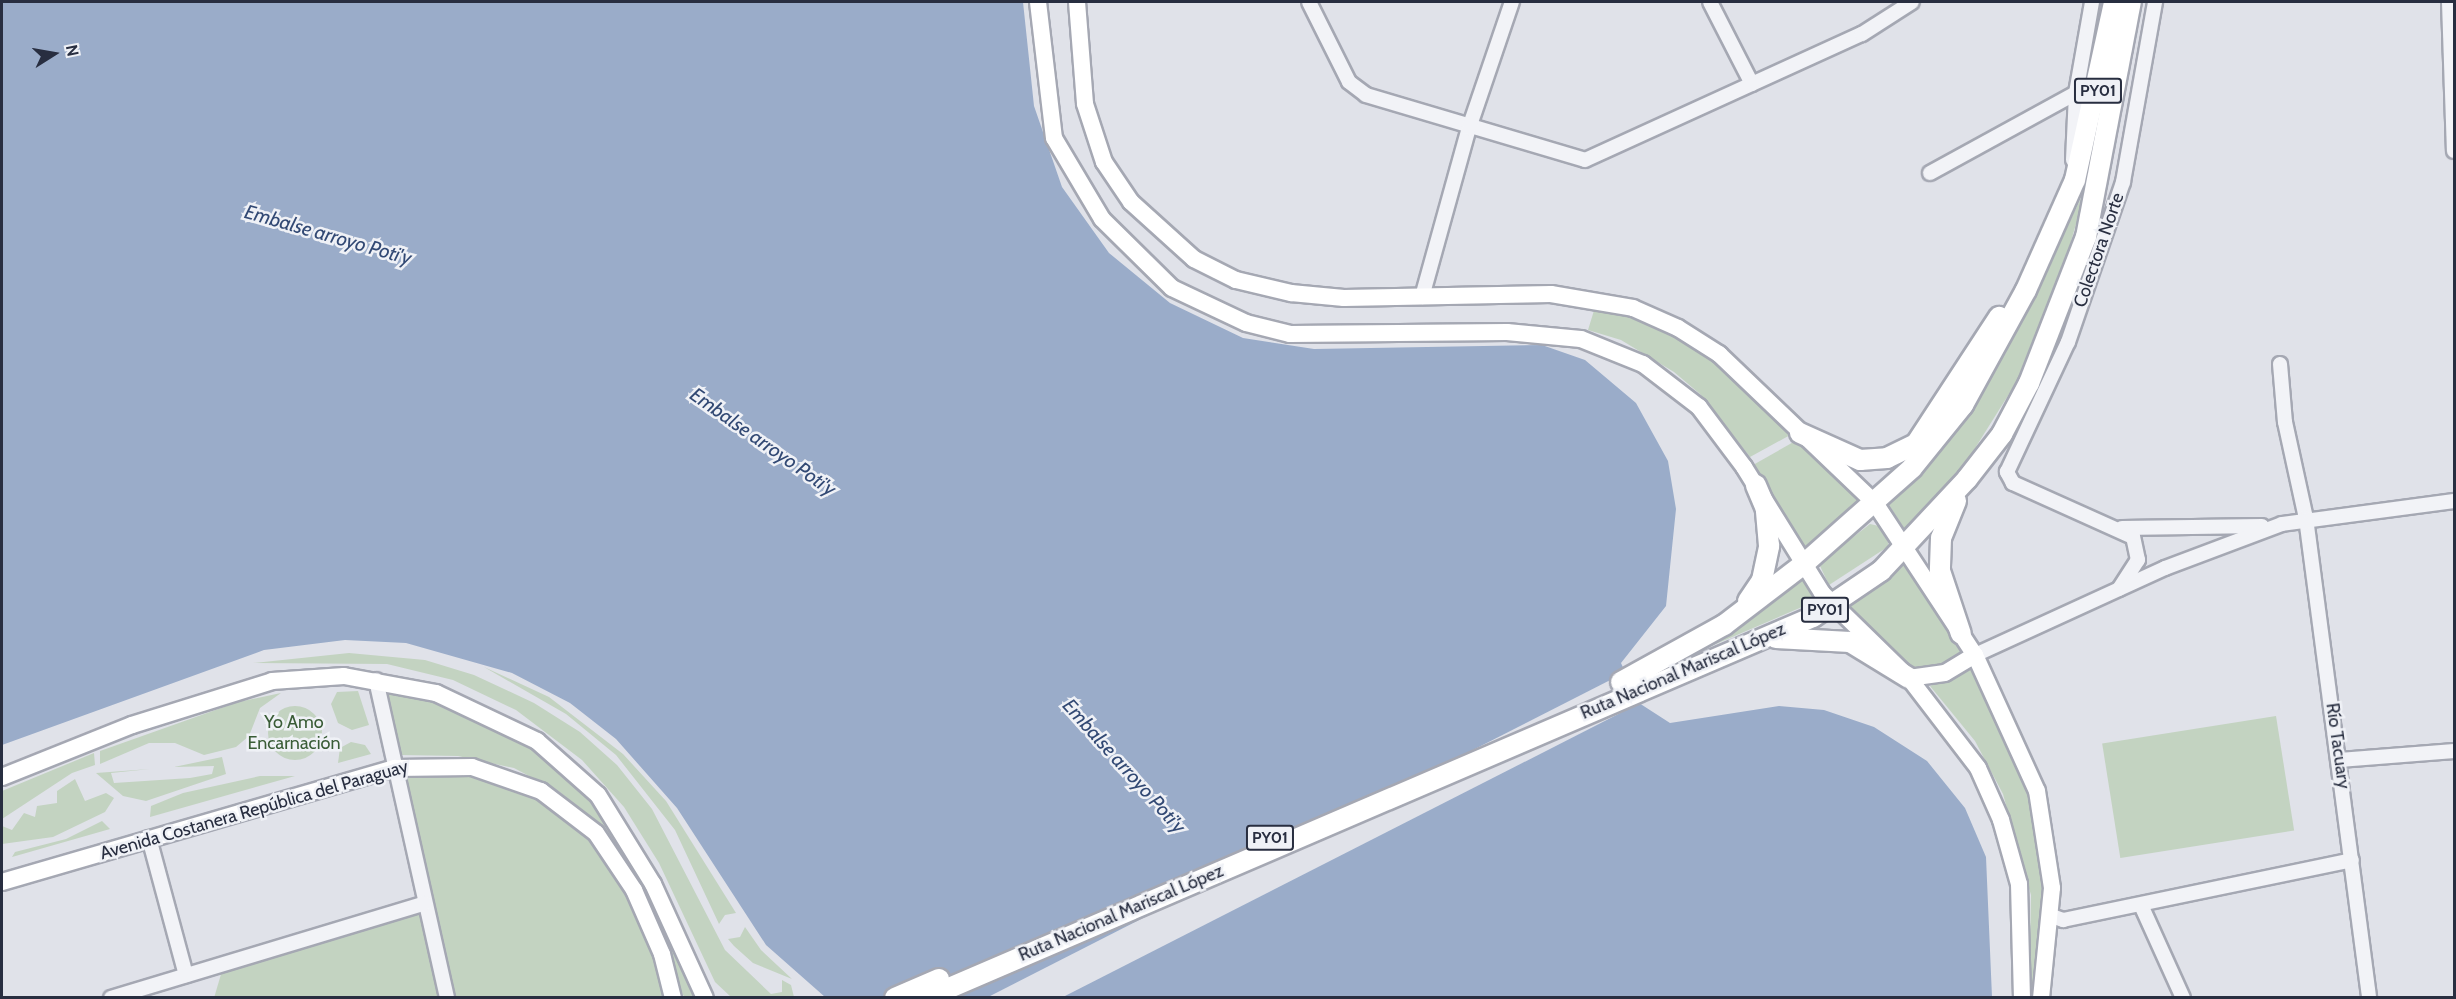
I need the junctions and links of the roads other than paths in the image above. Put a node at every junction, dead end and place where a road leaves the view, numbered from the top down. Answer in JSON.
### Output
{"nodes":[{"id":1,"x":1038,"y":2,"type":"edge"},
{"id":2,"x":1077,"y":2,"type":"edge"},
{"id":3,"x":1309,"y":2,"type":"edge"},
{"id":4,"x":1512,"y":2,"type":"edge"},
{"id":5,"x":1710,"y":2,"type":"edge"},
{"id":6,"x":1912,"y":2,"type":"edge"},
{"id":7,"x":2092,"y":2,"type":"edge"},
{"id":8,"x":2114,"y":2,"type":"edge"},
{"id":9,"x":2131,"y":2,"type":"edge"},
{"id":10,"x":2449,"y":2,"type":"edge"},
{"id":11,"x":2157,"y":4,"type":"edge"},
{"id":12,"x":2127,"y":24,"type":"junction"},
{"id":13,"x":1752,"y":84,"type":"junction"},
{"id":14,"x":2076,"y":93,"type":"junction"},
{"id":15,"x":2452,"y":116,"type":"edge"},
{"id":16,"x":1469,"y":128,"type":"junction"},
{"id":17,"x":2454,"y":151,"type":"edge"},
{"id":18,"x":1930,"y":173,"type":"dead end"},
{"id":19,"x":2075,"y":180,"type":"junction"},
{"id":20,"x":2026,"y":290,"type":"junction"},
{"id":21,"x":1422,"y":297,"type":"junction"},
{"id":22,"x":2280,"y":364,"type":"dead end"},
{"id":23,"x":1800,"y":433,"type":"junction"},
{"id":24,"x":1967,"y":479,"type":"junction"},
{"id":25,"x":1756,"y":485,"type":"junction"},
{"id":26,"x":2454,"y":501,"type":"edge"},
{"id":27,"x":1875,"y":503,"type":"junction"},
{"id":28,"x":2306,"y":518,"type":"junction"},
{"id":29,"x":2282,"y":524,"type":"junction"},
{"id":30,"x":2122,"y":528,"type":"junction"},
{"id":31,"x":1906,"y":547,"type":"junction"},
{"id":32,"x":1805,"y":562,"type":"junction"},
{"id":33,"x":2119,"y":589,"type":"junction"},
{"id":34,"x":1833,"y":605,"type":"junction"},
{"id":35,"x":1724,"y":625,"type":"junction"},
{"id":36,"x":1961,"y":634,"type":"junction"},
{"id":37,"x":1757,"y":639,"type":"junction"},
{"id":38,"x":1975,"y":655,"type":"junction"},
{"id":39,"x":1909,"y":678,"type":"junction"},
{"id":40,"x":1645,"y":679,"type":"junction"},
{"id":41,"x":376,"y":680,"type":"junction"},
{"id":42,"x":2454,"y":751,"type":"edge"},
{"id":43,"x":2340,"y":760,"type":"junction"},
{"id":44,"x":395,"y":768,"type":"junction"},
{"id":45,"x":2,"y":777,"type":"edge"},
{"id":46,"x":149,"y":838,"type":"junction"},
{"id":47,"x":2352,"y":860,"type":"junction"},
{"id":48,"x":2,"y":882,"type":"edge"},
{"id":49,"x":425,"y":903,"type":"junction"},
{"id":50,"x":2142,"y":905,"type":"junction"},
{"id":51,"x":2052,"y":916,"type":"junction"},
{"id":52,"x":186,"y":975,"type":"junction"},
{"id":53,"x":111,"y":998,"type":"edge"},
{"id":54,"x":447,"y":998,"type":"edge"},
{"id":55,"x":673,"y":998,"type":"edge"},
{"id":56,"x":705,"y":998,"type":"edge"},
{"id":57,"x":895,"y":998,"type":"edge"},
{"id":58,"x":926,"y":998,"type":"edge"},
{"id":59,"x":2022,"y":998,"type":"edge"},
{"id":60,"x":2041,"y":998,"type":"edge"},
{"id":61,"x":2183,"y":998,"type":"edge"},
{"id":62,"x":2369,"y":998,"type":"edge"}],
"edges":[{"from":1,"to":25,"type":"main road"},
{"from":2,"to":21,"type":"main road"},
{"from":3,"to":16,"type":"street"},
{"from":4,"to":16,"type":"street"},
{"from":5,"to":13,"type":"street"},
{"from":6,"to":13,"type":"street"},
{"from":7,"to":14,"type":"street"},
{"from":8,"to":19,"type":"highway","name":"Ruta Nacional Mariscal López","number":"PY01"},
{"from":9,"to":12,"type":"highway","name":"Ruta Nacional Mariscal López","number":"PY01"},
{"from":10,"to":15,"type":"street"},
{"from":11,"to":12,"type":"street"},
{"from":11,"to":30,"type":"street","name":"Colectora Norte"},
{"from":12,"to":24,"type":"highway","name":"Ruta Nacional Mariscal López","number":"PY01"},
{"from":13,"to":16,"type":"street"},
{"from":14,"to":18,"type":"street"},
{"from":14,"to":19,"type":"street"},
{"from":15,"to":17,"type":"street"},
{"from":16,"to":21,"type":"street"},
{"from":19,"to":20,"type":"highway","name":"Ruta Nacional Mariscal López","number":"PY01"},
{"from":20,"to":23,"type":"highway"},
{"from":20,"to":27,"type":"highway","name":"Ruta Nacional Mariscal López","number":"PY01"},
{"from":21,"to":23,"type":"main road"},
{"from":22,"to":28,"type":"street","name":"Río Tacuary"},
{"from":23,"to":27,"type":"main road"},
{"from":24,"to":31,"type":"highway","name":"Ruta Nacional Mariscal López","number":"PY01"},
{"from":24,"to":36,"type":"highway"},
{"from":25,"to":32,"type":"main road"},
{"from":25,"to":35,"type":"highway"},
{"from":26,"to":28,"type":"street"},
{"from":27,"to":31,"type":"main road"},
{"from":27,"to":32,"type":"highway","name":"Ruta Nacional Mariscal López","number":"PY01"},
{"from":28,"to":29,"type":"street"},
{"from":28,"to":43,"type":"street","name":"Río Tacuary"},
{"from":29,"to":30,"type":"street"},
{"from":29,"to":33,"type":"street"},
{"from":30,"to":33,"type":"street"},
{"from":31,"to":34,"type":"highway","name":"Ruta Nacional Mariscal López","number":"PY01"},
{"from":31,"to":36,"type":"main road"},
{"from":32,"to":34,"type":"main road"},
{"from":32,"to":35,"type":"highway","name":"Ruta Nacional Mariscal López","number":"PY01"},
{"from":33,"to":38,"type":"street"},
{"from":34,"to":37,"type":"highway","name":"Ruta Nacional Mariscal López","number":"PY01"},
{"from":34,"to":39,"type":"main road"},
{"from":35,"to":40,"type":"highway","name":"Ruta Nacional Mariscal López","number":"PY01"},
{"from":36,"to":38,"type":"main road"},
{"from":37,"to":39,"type":"highway"},
{"from":37,"to":40,"type":"highway","name":"Ruta Nacional Mariscal López","number":"PY01"},
{"from":38,"to":39,"type":"main road"},
{"from":38,"to":51,"type":"main road"},
{"from":39,"to":59,"type":"main road"},
{"from":40,"to":57,"type":"highway","name":"Ruta Nacional Mariscal López","number":"PY01"},
{"from":40,"to":58,"type":"highway","name":"Ruta Nacional Mariscal López","number":"PY01"},
{"from":41,"to":44,"type":"street"},
{"from":41,"to":45,"type":"main road"},
{"from":41,"to":56,"type":"main road"},
{"from":42,"to":43,"type":"street"},
{"from":43,"to":47,"type":"street","name":"Río Tacuary"},
{"from":44,"to":46,"type":"main road","name":"Avenida Costanera República del Paraguay"},
{"from":44,"to":49,"type":"street"},
{"from":44,"to":55,"type":"main road","name":"Avenida Costanera República del Paraguay"},
{"from":46,"to":48,"type":"main road","name":"Avenida Costanera República del Paraguay"},
{"from":46,"to":52,"type":"street"},
{"from":47,"to":50,"type":"street"},
{"from":47,"to":62,"type":"street","name":"Río Tacuary"},
{"from":49,"to":52,"type":"street"},
{"from":49,"to":54,"type":"street"},
{"from":50,"to":51,"type":"street"},
{"from":50,"to":61,"type":"street"},
{"from":51,"to":60,"type":"main road"},
{"from":52,"to":53,"type":"street"}]}
